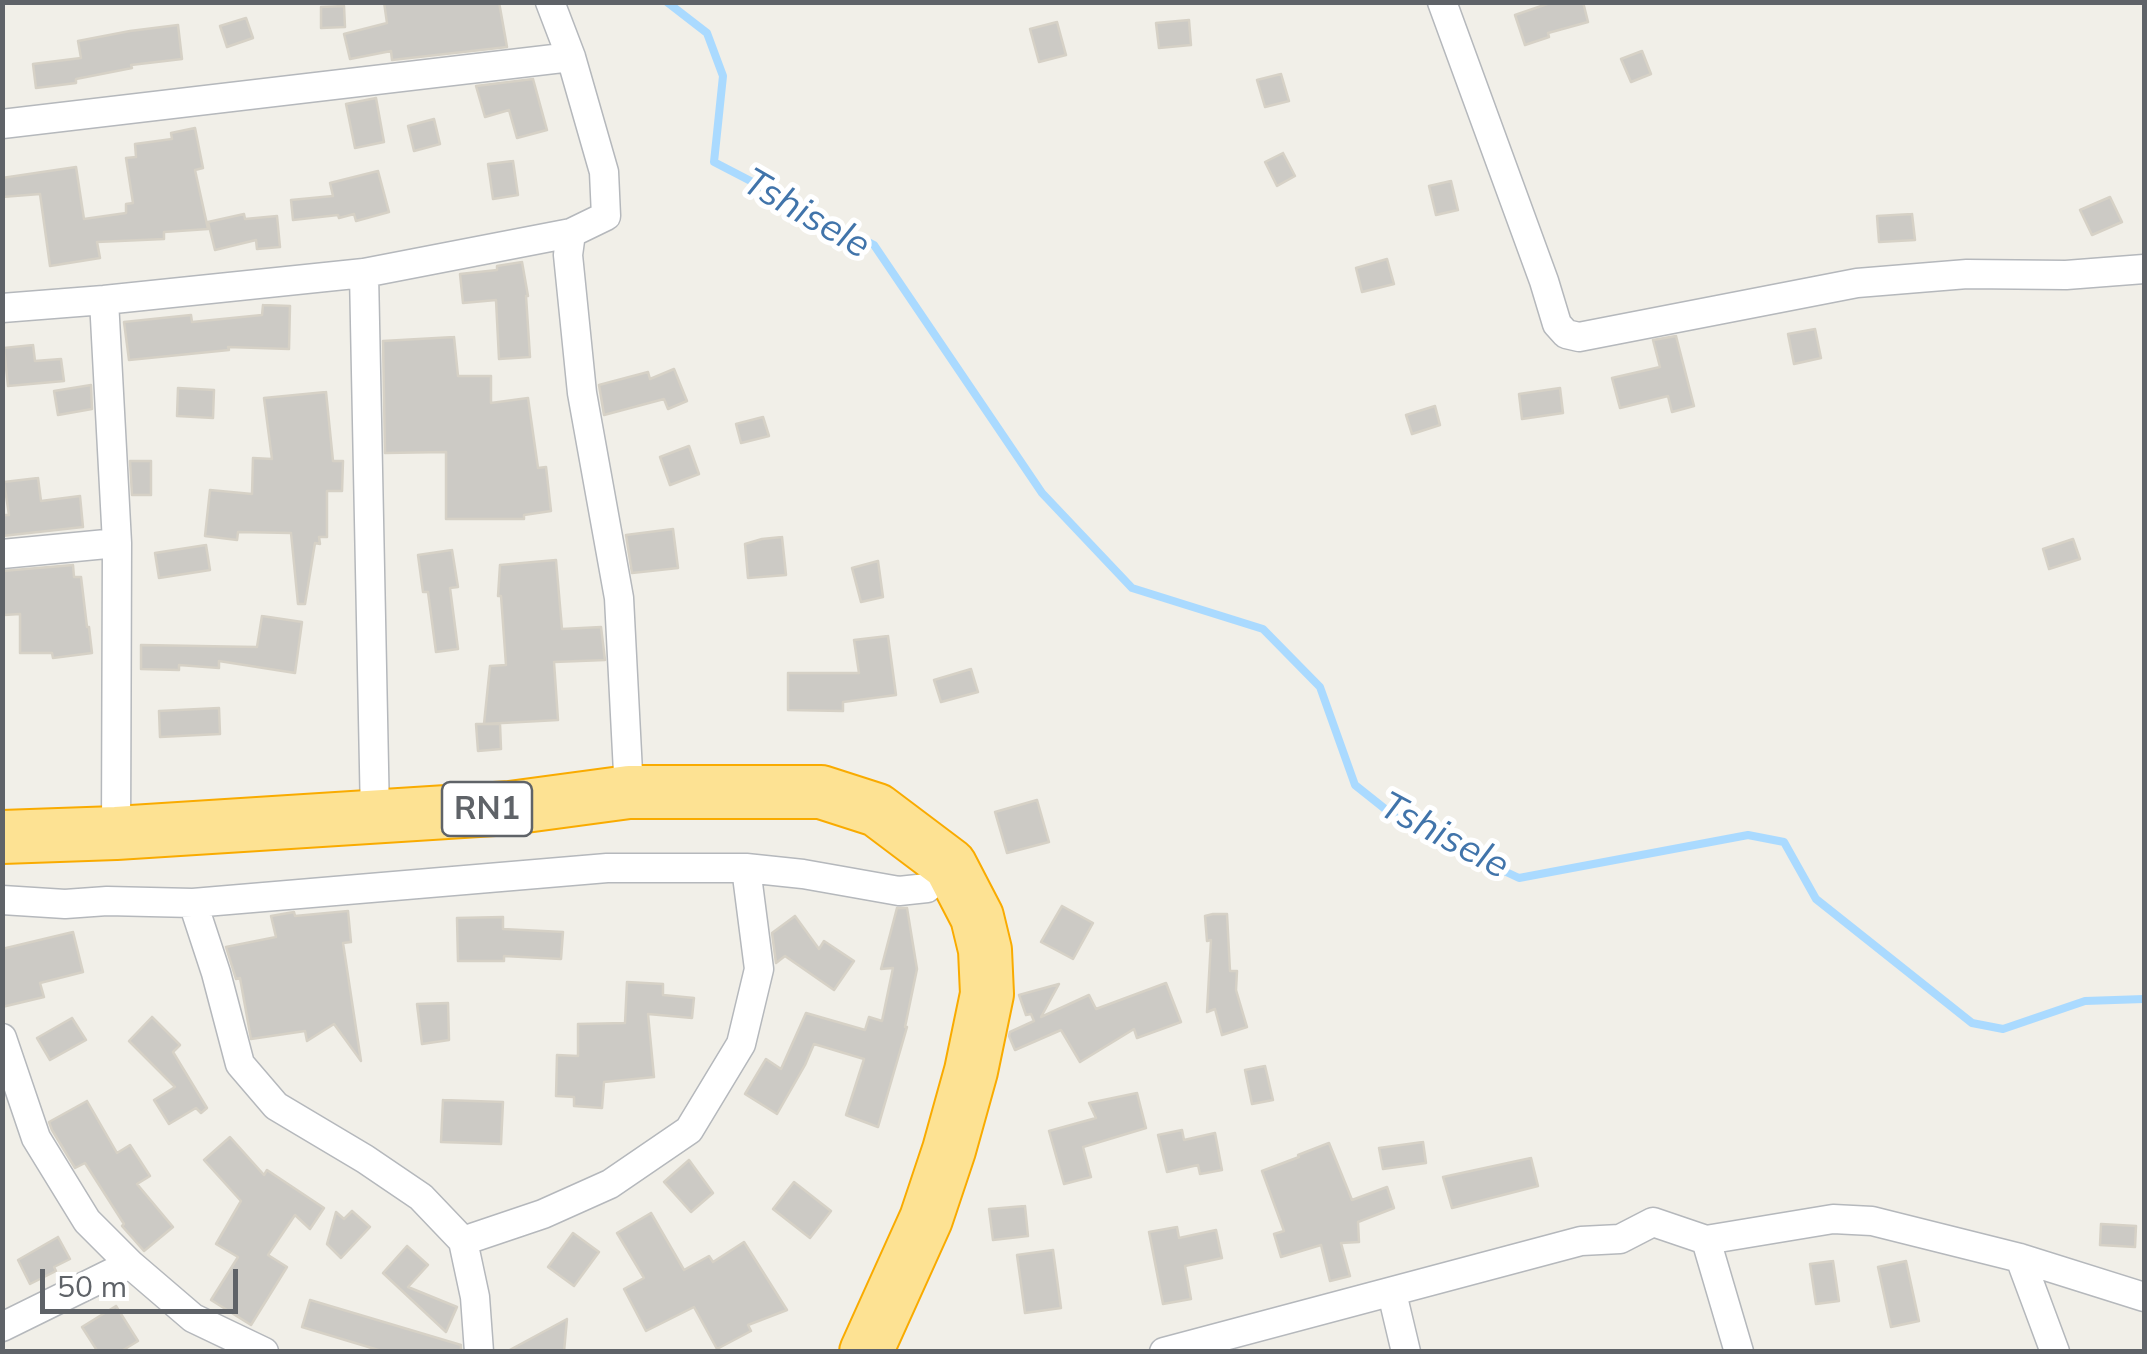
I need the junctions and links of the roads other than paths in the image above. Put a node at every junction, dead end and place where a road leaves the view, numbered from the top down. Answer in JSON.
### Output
{"nodes":[{"id":1,"x":550,"y":2,"type":"edge"},
{"id":2,"x":1442,"y":2,"type":"edge"},
{"id":3,"x":571,"y":57,"type":"junction"},
{"id":4,"x":2,"y":124,"type":"edge"},
{"id":5,"x":570,"y":233,"type":"junction"},
{"id":6,"x":2144,"y":268,"type":"edge"},
{"id":7,"x":364,"y":273,"type":"junction"},
{"id":8,"x":104,"y":300,"type":"junction"},
{"id":9,"x":2,"y":308,"type":"edge"},
{"id":10,"x":117,"y":543,"type":"junction"},
{"id":11,"x":2,"y":554,"type":"edge"},
{"id":12,"x":629,"y":792,"type":"junction"},
{"id":13,"x":375,"y":816,"type":"junction"},
{"id":14,"x":116,"y":834,"type":"junction"},
{"id":15,"x":2,"y":837,"type":"edge"},
{"id":16,"x":950,"y":865,"type":"junction"},
{"id":17,"x":746,"y":868,"type":"junction"},
{"id":18,"x":2,"y":900,"type":"edge"},
{"id":19,"x":193,"y":903,"type":"junction"},
{"id":20,"x":2,"y":1038,"type":"edge"},
{"id":21,"x":1706,"y":1240,"type":"junction"},
{"id":22,"x":463,"y":1241,"type":"junction"},
{"id":23,"x":2020,"y":1258,"type":"junction"},
{"id":24,"x":130,"y":1264,"type":"junction"},
{"id":25,"x":1392,"y":1292,"type":"junction"},
{"id":26,"x":2144,"y":1297,"type":"edge"},
{"id":27,"x":2,"y":1327,"type":"edge"},
{"id":28,"x":264,"y":1352,"type":"edge"},
{"id":29,"x":478,"y":1352,"type":"edge"},
{"id":30,"x":866,"y":1352,"type":"edge"},
{"id":31,"x":1164,"y":1352,"type":"edge"},
{"id":32,"x":1406,"y":1352,"type":"edge"},
{"id":33,"x":1739,"y":1352,"type":"edge"},
{"id":34,"x":2055,"y":1352,"type":"edge"}],
"edges":[{"from":1,"to":3,"type":"street"},
{"from":2,"to":6,"type":"street"},
{"from":3,"to":4,"type":"street"},
{"from":3,"to":5,"type":"street"},
{"from":5,"to":7,"type":"street"},
{"from":5,"to":12,"type":"street"},
{"from":7,"to":8,"type":"street"},
{"from":7,"to":13,"type":"street"},
{"from":8,"to":9,"type":"street"},
{"from":8,"to":10,"type":"street"},
{"from":10,"to":11,"type":"street"},
{"from":10,"to":14,"type":"street"},
{"from":12,"to":13,"type":"highway","number":"RN1"},
{"from":12,"to":16,"type":"highway","number":"RN1"},
{"from":13,"to":14,"type":"highway","number":"RN1"},
{"from":14,"to":15,"type":"highway","number":"RN1"},
{"from":16,"to":17,"type":"street"},
{"from":16,"to":30,"type":"highway","number":"RN1"},
{"from":17,"to":19,"type":"street"},
{"from":17,"to":22,"type":"street"},
{"from":18,"to":19,"type":"street"},
{"from":19,"to":22,"type":"street"},
{"from":20,"to":24,"type":"street"},
{"from":21,"to":23,"type":"street"},
{"from":21,"to":25,"type":"street"},
{"from":21,"to":33,"type":"street"},
{"from":22,"to":29,"type":"street"},
{"from":23,"to":26,"type":"street"},
{"from":23,"to":34,"type":"street"},
{"from":24,"to":27,"type":"street"},
{"from":24,"to":28,"type":"street"},
{"from":25,"to":31,"type":"street"},
{"from":25,"to":32,"type":"street"}]}
